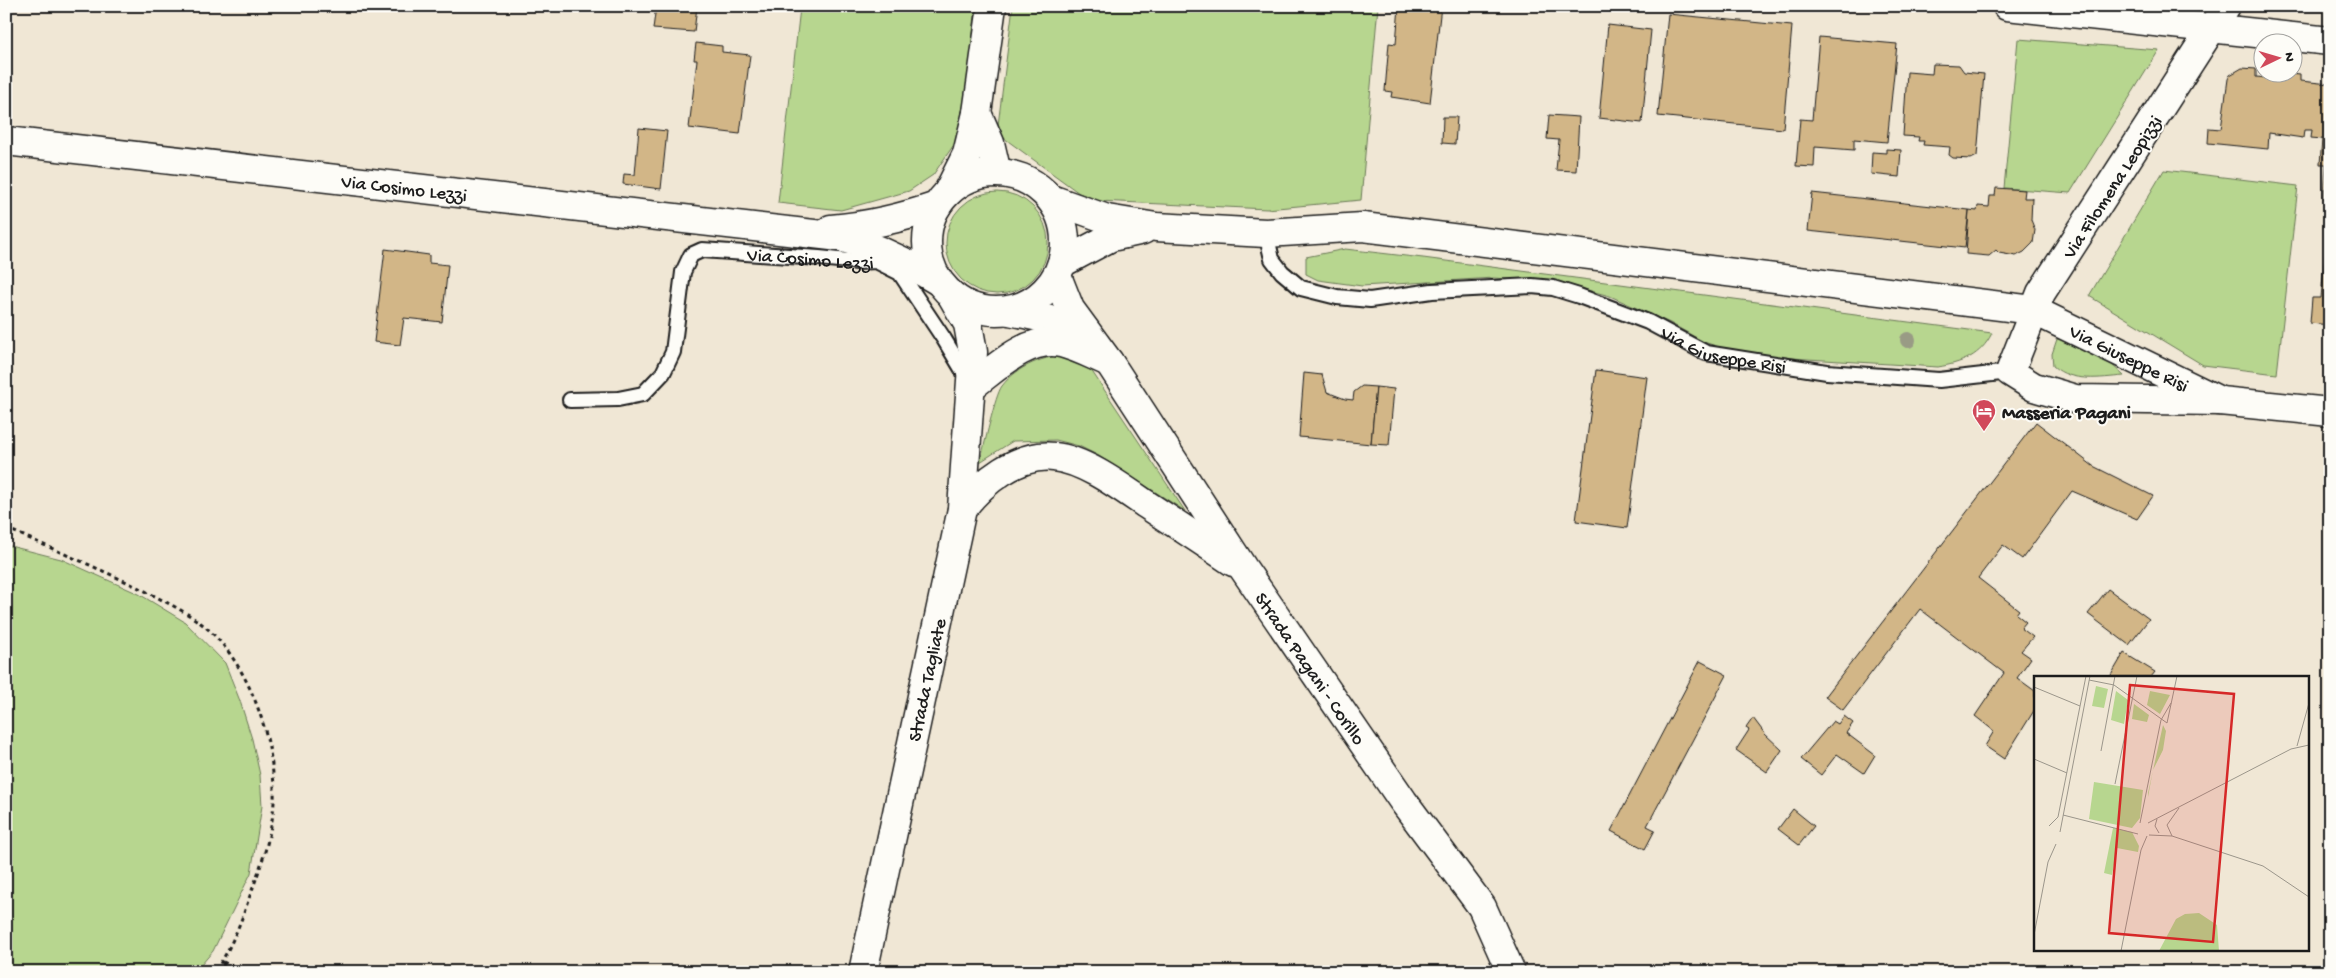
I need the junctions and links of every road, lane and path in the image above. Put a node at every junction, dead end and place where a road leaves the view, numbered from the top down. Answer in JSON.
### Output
{"nodes":[{"id":1,"x":992,"y":6,"type":"edge"},
{"id":2,"x":2006,"y":6,"type":"edge"},
{"id":3,"x":2226,"y":6,"type":"edge"},
{"id":4,"x":2212,"y":30,"type":"junction"},
{"id":5,"x":2330,"y":41,"type":"edge"},
{"id":6,"x":977,"y":113,"type":"junction"},
{"id":7,"x":6,"y":141,"type":"edge"},
{"id":8,"x":997,"y":172,"type":"junction"},
{"id":9,"x":942,"y":199,"type":"junction"},
{"id":10,"x":1051,"y":199,"type":"junction"},
{"id":11,"x":1156,"y":227,"type":"junction"},
{"id":12,"x":802,"y":231,"type":"junction"},
{"id":13,"x":1266,"y":233,"type":"junction"},
{"id":14,"x":1060,"y":270,"type":"junction"},
{"id":15,"x":945,"y":289,"type":"junction"},
{"id":16,"x":2033,"y":310,"type":"junction"},
{"id":17,"x":1009,"y":311,"type":"junction"},
{"id":18,"x":1109,"y":362,"type":"junction"},
{"id":19,"x":2010,"y":372,"type":"junction"},
{"id":20,"x":972,"y":386,"type":"junction"},
{"id":21,"x":570,"y":400,"type":"dead end"},
{"id":22,"x":2220,"y":401,"type":"junction"},
{"id":23,"x":2330,"y":412,"type":"edge"},
{"id":24,"x":962,"y":509,"type":"junction"},
{"id":25,"x":6,"y":528,"type":"edge"},
{"id":26,"x":1243,"y":568,"type":"junction"},
{"id":27,"x":223,"y":962,"type":"junction"},
{"id":28,"x":214,"y":972,"type":"edge"},
{"id":29,"x":225,"y":972,"type":"edge"},
{"id":30,"x":268,"y":972,"type":"edge"},
{"id":31,"x":863,"y":972,"type":"edge"},
{"id":32,"x":1511,"y":972,"type":"edge"}],
"edges":[{"from":1,"to":6,"type":"street"},
{"from":2,"to":4,"type":"street"},
{"from":3,"to":4,"type":"street","name":"Via Filomena Leopizzi"},
{"from":4,"to":5,"type":"street"},
{"from":4,"to":16,"type":"street","name":"Via Filomena Leopizzi"},
{"from":6,"to":8,"type":"street"},
{"from":6,"to":9,"type":"street"},
{"from":7,"to":12,"type":"street","name":"Via Cosimo Lezzi"},
{"from":8,"to":9,"type":"street","name":"Strada Pagani - Corillo"},
{"from":8,"to":10,"type":"street","name":"Strada Pagani - Corillo"},
{"from":9,"to":12,"type":"street","name":"Via Cosimo Lezzi"},
{"from":9,"to":15,"type":"street"},
{"from":10,"to":11,"type":"street","name":"Via Giuseppe Risi"},
{"from":10,"to":14,"type":"street","name":"Strada Pagani - Corillo"},
{"from":11,"to":13,"type":"street","name":"Via Giuseppe Risi"},
{"from":11,"to":14,"type":"street","name":"Via Giuseppe Risi"},
{"from":12,"to":15,"type":"street","name":"Via Cosimo Lezzi"},
{"from":13,"to":16,"type":"street","name":"Via Giuseppe Risi"},
{"from":13,"to":19,"type":"lane","name":"Via Giuseppe Risi"},
{"from":14,"to":17,"type":"street","name":"Strada Pagani - Corillo"},
{"from":14,"to":18,"type":"street","name":"Strada Pagani - Corillo"},
{"from":15,"to":17,"type":"street","name":"Strada Pagani - Corillo"},
{"from":15,"to":20,"type":"street","name":"Strada Tagliate"},
{"from":16,"to":19,"type":"street","name":"Via Filomena Leopizzi"},
{"from":16,"to":22,"type":"street","name":"Via Giuseppe Risi"},
{"from":17,"to":18,"type":"street","name":"Strada Pagani - Corillo"},
{"from":18,"to":20,"type":"street"},
{"from":18,"to":26,"type":"street","name":"Strada Pagani - Corillo"},
{"from":19,"to":22,"type":"street","name":"Via Giuseppe Risi"},
{"from":20,"to":21,"type":"lane","name":"Via Cosimo Lezzi"},
{"from":20,"to":24,"type":"street","name":"Strada Tagliate"},
{"from":22,"to":23,"type":"street","name":"Via Giuseppe Risi"},
{"from":24,"to":26,"type":"street"},
{"from":24,"to":31,"type":"street","name":"Strada Tagliate"},
{"from":25,"to":27,"type":"path"},
{"from":26,"to":32,"type":"street","name":"Strada Pagani - Corillo"},
{"from":27,"to":28,"type":"path"},
{"from":27,"to":29,"type":"path"},
{"from":27,"to":30,"type":"path"}]}
